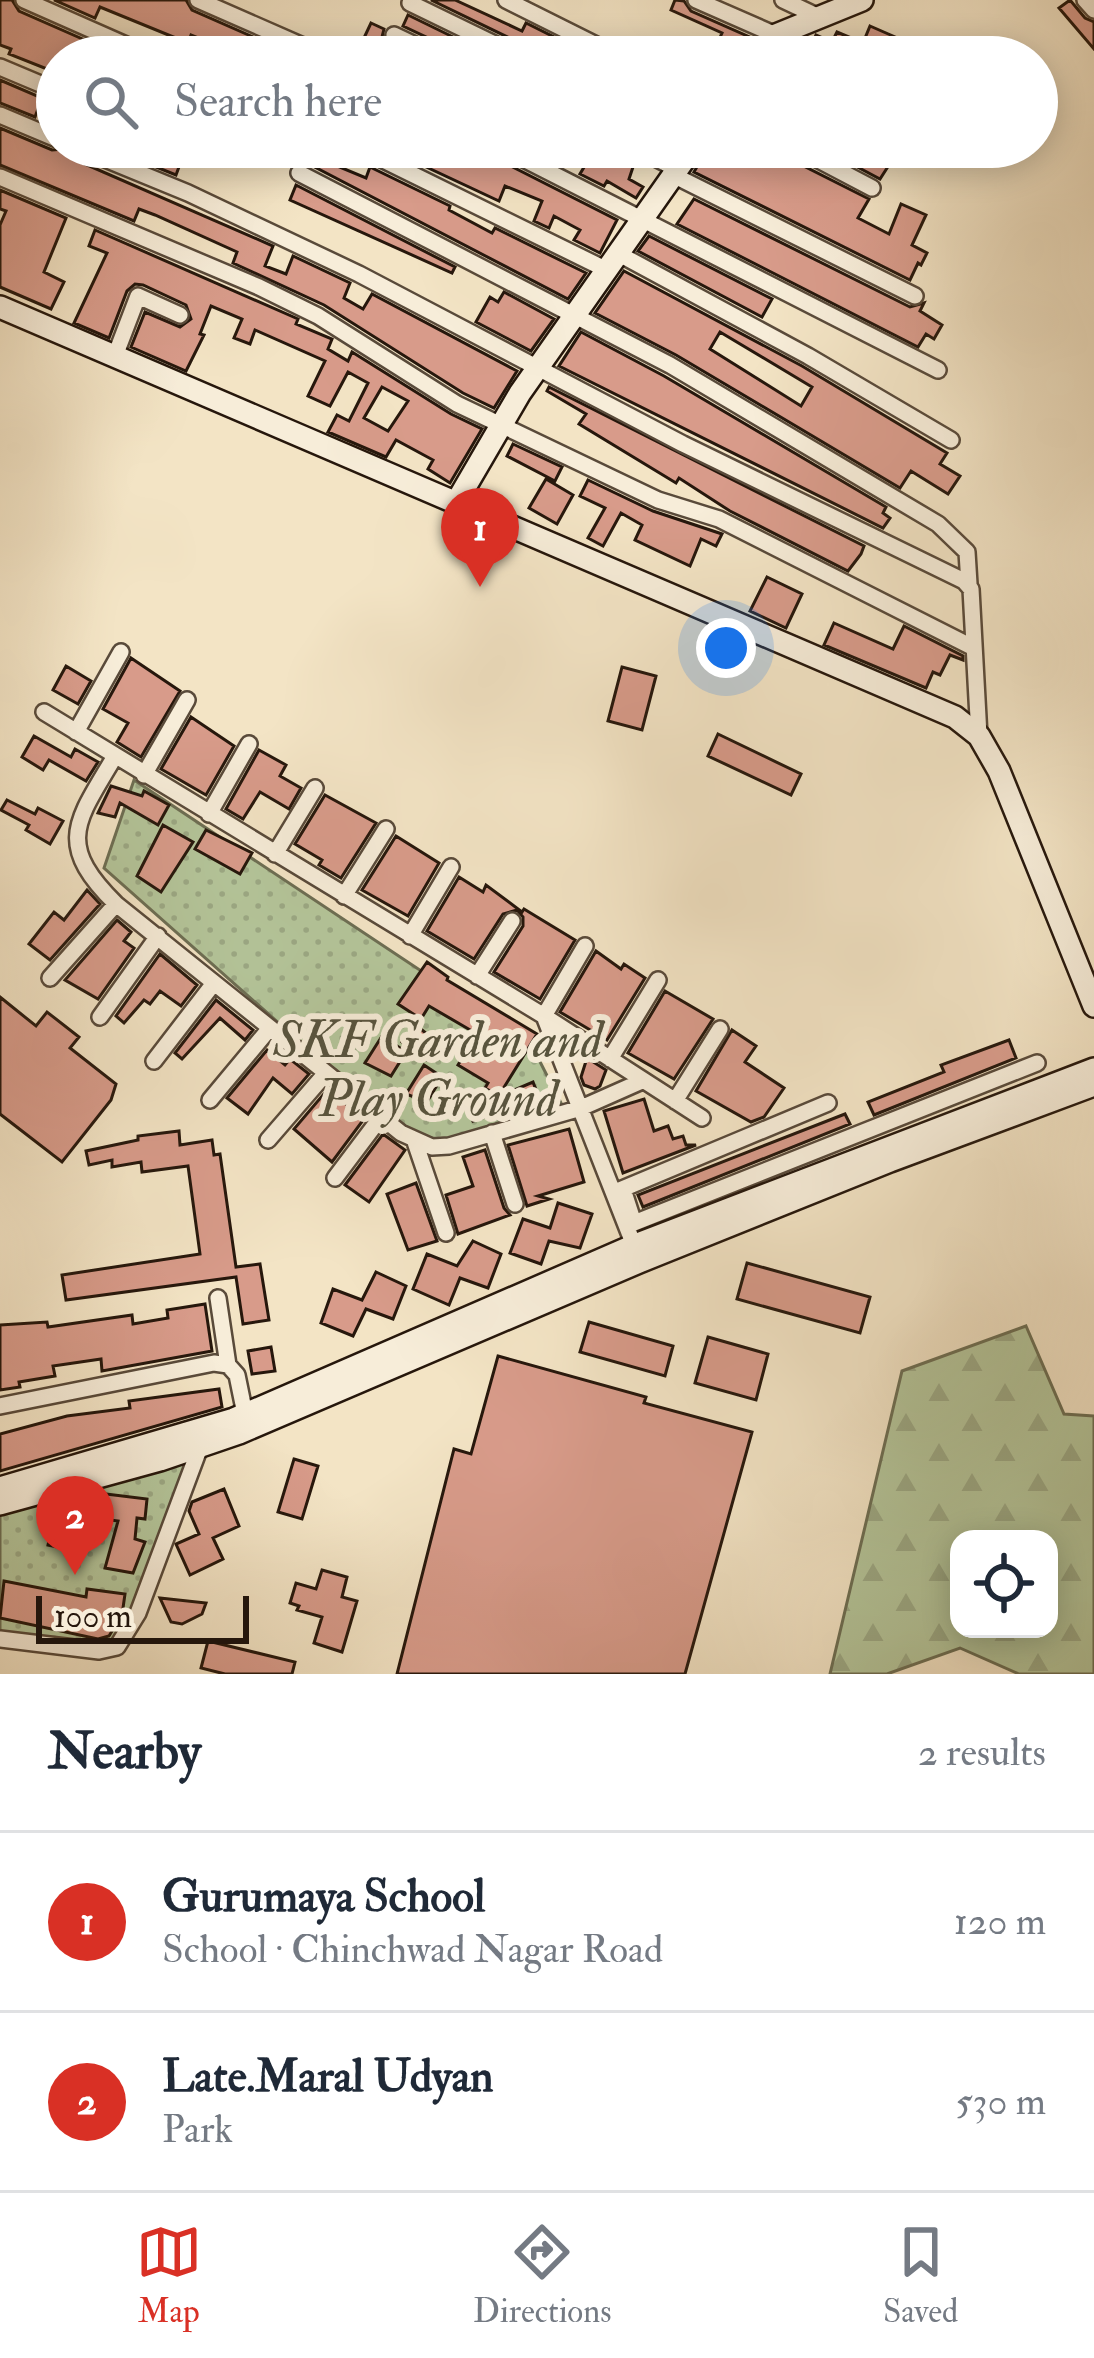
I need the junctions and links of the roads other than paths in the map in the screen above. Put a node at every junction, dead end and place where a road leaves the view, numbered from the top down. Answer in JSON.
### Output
{"nodes":[{"id":1,"x":24,"y":0,"type":"edge"},
{"id":2,"x":199,"y":0,"type":"edge"},
{"id":3,"x":506,"y":0,"type":"edge"},
{"id":4,"x":696,"y":0,"type":"edge"},
{"id":5,"x":783,"y":0,"type":"edge"},
{"id":6,"x":862,"y":0,"type":"edge"},
{"id":7,"x":1085,"y":0,"type":"edge"},
{"id":8,"x":410,"y":4,"type":"dead end"},
{"id":9,"x":1094,"y":10,"type":"edge"},
{"id":10,"x":819,"y":17,"type":"junction"},
{"id":11,"x":776,"y":35,"type":"joint"},
{"id":12,"x":105,"y":36,"type":"edge"},
{"id":13,"x":280,"y":36,"type":"edge"},
{"id":14,"x":477,"y":36,"type":"edge"},
{"id":15,"x":578,"y":36,"type":"edge"},
{"id":16,"x":0,"y":67,"type":"edge"},
{"id":17,"x":36,"y":82,"type":"edge"},
{"id":18,"x":0,"y":115,"type":"edge"},
{"id":19,"x":36,"y":130,"type":"edge"},
{"id":20,"x":125,"y":168,"type":"edge"},
{"id":21,"x":404,"y":168,"type":"edge"},
{"id":22,"x":539,"y":168,"type":"edge"},
{"id":23,"x":668,"y":168,"type":"edge"},
{"id":24,"x":678,"y":168,"type":"edge"},
{"id":25,"x":834,"y":168,"type":"edge"},
{"id":26,"x":675,"y":172,"type":"junction"},
{"id":27,"x":299,"y":173,"type":"dead end"},
{"id":28,"x":0,"y":177,"type":"edge"},
{"id":29,"x":872,"y":188,"type":"dead end"},
{"id":30,"x":642,"y":220,"type":"junction"},
{"id":31,"x":613,"y":262,"type":"junction"},
{"id":32,"x":915,"y":296,"type":"dead end"},
{"id":33,"x":0,"y":307,"type":"edge"},
{"id":34,"x":180,"y":315,"type":"dead end"},
{"id":35,"x":575,"y":315,"type":"junction"},
{"id":36,"x":116,"y":356,"type":"junction"},
{"id":37,"x":540,"y":366,"type":"junction"},
{"id":38,"x":938,"y":370,"type":"dead end"},
{"id":39,"x":501,"y":425,"type":"junction"},
{"id":40,"x":951,"y":440,"type":"dead end"},
{"id":41,"x":457,"y":501,"type":"junction"},
{"id":42,"x":969,"y":584,"type":"junction"},
{"id":43,"x":974,"y":648,"type":"junction"},
{"id":44,"x":121,"y":652,"type":"dead end"},
{"id":45,"x":188,"y":700,"type":"dead end"},
{"id":46,"x":44,"y":712,"type":"dead end"},
{"id":47,"x":76,"y":732,"type":"junction"},
{"id":48,"x":979,"y":736,"type":"junction"},
{"id":49,"x":249,"y":744,"type":"dead end"},
{"id":50,"x":115,"y":756,"type":"junction"},
{"id":51,"x":144,"y":775,"type":"junction"},
{"id":52,"x":315,"y":788,"type":"dead end"},
{"id":53,"x":209,"y":814,"type":"junction"},
{"id":54,"x":386,"y":829,"type":"dead end"},
{"id":55,"x":275,"y":854,"type":"junction"},
{"id":56,"x":451,"y":867,"type":"dead end"},
{"id":57,"x":344,"y":896,"type":"junction"},
{"id":58,"x":116,"y":904,"type":"junction"},
{"id":59,"x":512,"y":921,"type":"dead end"},
{"id":60,"x":158,"y":936,"type":"junction"},
{"id":61,"x":410,"y":936,"type":"junction"},
{"id":62,"x":585,"y":946,"type":"dead end"},
{"id":63,"x":477,"y":976,"type":"junction"},
{"id":64,"x":50,"y":978,"type":"dead end"},
{"id":65,"x":658,"y":980,"type":"dead end"},
{"id":66,"x":214,"y":982,"type":"junction"},
{"id":67,"x":1094,"y":1006,"type":"edge"},
{"id":68,"x":544,"y":1016,"type":"junction"},
{"id":69,"x":100,"y":1017,"type":"dead end"},
{"id":70,"x":270,"y":1028,"type":"junction"},
{"id":71,"x":720,"y":1029,"type":"dead end"},
{"id":72,"x":610,"y":1059,"type":"junction"},
{"id":73,"x":154,"y":1061,"type":"dead end"},
{"id":74,"x":1036,"y":1063,"type":"dead end"},
{"id":75,"x":1094,"y":1069,"type":"edge"},
{"id":76,"x":326,"y":1073,"type":"junction"},
{"id":77,"x":642,"y":1081,"type":"junction"},
{"id":78,"x":1094,"y":1085,"type":"edge"},
{"id":79,"x":210,"y":1100,"type":"dead end"},
{"id":80,"x":675,"y":1101,"type":"junction"},
{"id":81,"x":828,"y":1103,"type":"dead end"},
{"id":82,"x":581,"y":1108,"type":"junction"},
{"id":83,"x":381,"y":1117,"type":"junction"},
{"id":84,"x":702,"y":1118,"type":"dead end"},
{"id":85,"x":492,"y":1133,"type":"junction"},
{"id":86,"x":268,"y":1140,"type":"dead end"},
{"id":87,"x":415,"y":1142,"type":"junction"},
{"id":88,"x":335,"y":1178,"type":"dead end"},
{"id":89,"x":620,"y":1195,"type":"junction"},
{"id":90,"x":515,"y":1204,"type":"dead end"},
{"id":91,"x":446,"y":1233,"type":"dead end"},
{"id":92,"x":637,"y":1254,"type":"junction"},
{"id":93,"x":218,"y":1298,"type":"dead end"},
{"id":94,"x":228,"y":1364,"type":"junction"},
{"id":95,"x":0,"y":1406,"type":"edge"},
{"id":96,"x":245,"y":1414,"type":"junction"},
{"id":97,"x":203,"y":1438,"type":"junction"},
{"id":98,"x":79,"y":1483,"type":"junction"},
{"id":99,"x":0,"y":1488,"type":"edge"},
{"id":100,"x":0,"y":1504,"type":"edge"},
{"id":101,"x":74,"y":1508,"type":"dead end"},
{"id":102,"x":0,"y":1639,"type":"edge"}],
"edges":[{"from":1,"to":12,"type":"street"},
{"from":2,"to":13,"type":"street"},
{"from":3,"to":15,"type":"street"},
{"from":4,"to":11,"type":"street"},
{"from":5,"to":10,"type":"street"},
{"from":6,"to":10,"type":"street"},
{"from":7,"to":9,"type":"street"},
{"from":8,"to":14,"type":"street"},
{"from":10,"to":11,"type":"street"},
{"from":16,"to":17,"type":"street"},
{"from":18,"to":19,"type":"street"},
{"from":20,"to":37,"type":"street"},
{"from":21,"to":31,"type":"street"},
{"from":22,"to":30,"type":"street"},
{"from":23,"to":26,"type":"street"},
{"from":24,"to":26,"type":"street"},
{"from":25,"to":29,"type":"street"},
{"from":26,"to":30,"type":"street"},
{"from":26,"to":32,"type":"street"},
{"from":27,"to":35,"type":"street"},
{"from":28,"to":39,"type":"street"},
{"from":30,"to":31,"type":"street"},
{"from":30,"to":38,"type":"street"},
{"from":31,"to":35,"type":"street"},
{"from":31,"to":40,"type":"street"},
{"from":33,"to":36,"type":"street"},
{"from":34,"to":36,"type":"street"},
{"from":35,"to":37,"type":"street"},
{"from":35,"to":42,"type":"street"},
{"from":36,"to":41,"type":"street"},
{"from":37,"to":39,"type":"street"},
{"from":37,"to":42,"type":"street"},
{"from":39,"to":41,"type":"street"},
{"from":39,"to":43,"type":"street"},
{"from":41,"to":48,"type":"street"},
{"from":42,"to":43,"type":"street"},
{"from":43,"to":48,"type":"street"},
{"from":44,"to":47,"type":"street"},
{"from":45,"to":51,"type":"street"},
{"from":46,"to":47,"type":"street"},
{"from":47,"to":50,"type":"street"},
{"from":48,"to":67,"type":"street"},
{"from":49,"to":53,"type":"street"},
{"from":50,"to":51,"type":"street"},
{"from":50,"to":58,"type":"street"},
{"from":51,"to":53,"type":"street"},
{"from":52,"to":55,"type":"street"},
{"from":53,"to":55,"type":"street"},
{"from":54,"to":57,"type":"street"},
{"from":55,"to":57,"type":"street"},
{"from":56,"to":61,"type":"street"},
{"from":57,"to":61,"type":"street"},
{"from":58,"to":60,"type":"street"},
{"from":58,"to":64,"type":"street"},
{"from":59,"to":63,"type":"street"},
{"from":60,"to":66,"type":"street"},
{"from":60,"to":69,"type":"street"},
{"from":61,"to":63,"type":"street"},
{"from":62,"to":68,"type":"street"},
{"from":63,"to":68,"type":"street"},
{"from":65,"to":72,"type":"street"},
{"from":66,"to":70,"type":"street"},
{"from":66,"to":73,"type":"street"},
{"from":68,"to":72,"type":"street"},
{"from":68,"to":82,"type":"street"},
{"from":70,"to":76,"type":"street"},
{"from":70,"to":79,"type":"street"},
{"from":71,"to":80,"type":"street"},
{"from":72,"to":77,"type":"street"},
{"from":74,"to":89,"type":"street"},
{"from":75,"to":92,"type":"street"},
{"from":76,"to":83,"type":"street"},
{"from":76,"to":86,"type":"street"},
{"from":77,"to":80,"type":"street"},
{"from":77,"to":82,"type":"street"},
{"from":78,"to":92,"type":"street"},
{"from":80,"to":84,"type":"street"},
{"from":81,"to":89,"type":"street"},
{"from":82,"to":85,"type":"street"},
{"from":82,"to":89,"type":"street"},
{"from":83,"to":87,"type":"street"},
{"from":83,"to":88,"type":"street"},
{"from":85,"to":87,"type":"street"},
{"from":85,"to":90,"type":"street"},
{"from":87,"to":91,"type":"street"},
{"from":89,"to":92,"type":"street"},
{"from":92,"to":96,"type":"street"},
{"from":92,"to":97,"type":"street"},
{"from":93,"to":94,"type":"street"},
{"from":94,"to":95,"type":"street"},
{"from":94,"to":96,"type":"street"},
{"from":96,"to":97,"type":"street"},
{"from":97,"to":98,"type":"street"},
{"from":97,"to":99,"type":"street"},
{"from":97,"to":102,"type":"street"},
{"from":98,"to":100,"type":"street"},
{"from":98,"to":101,"type":"street"}]}
